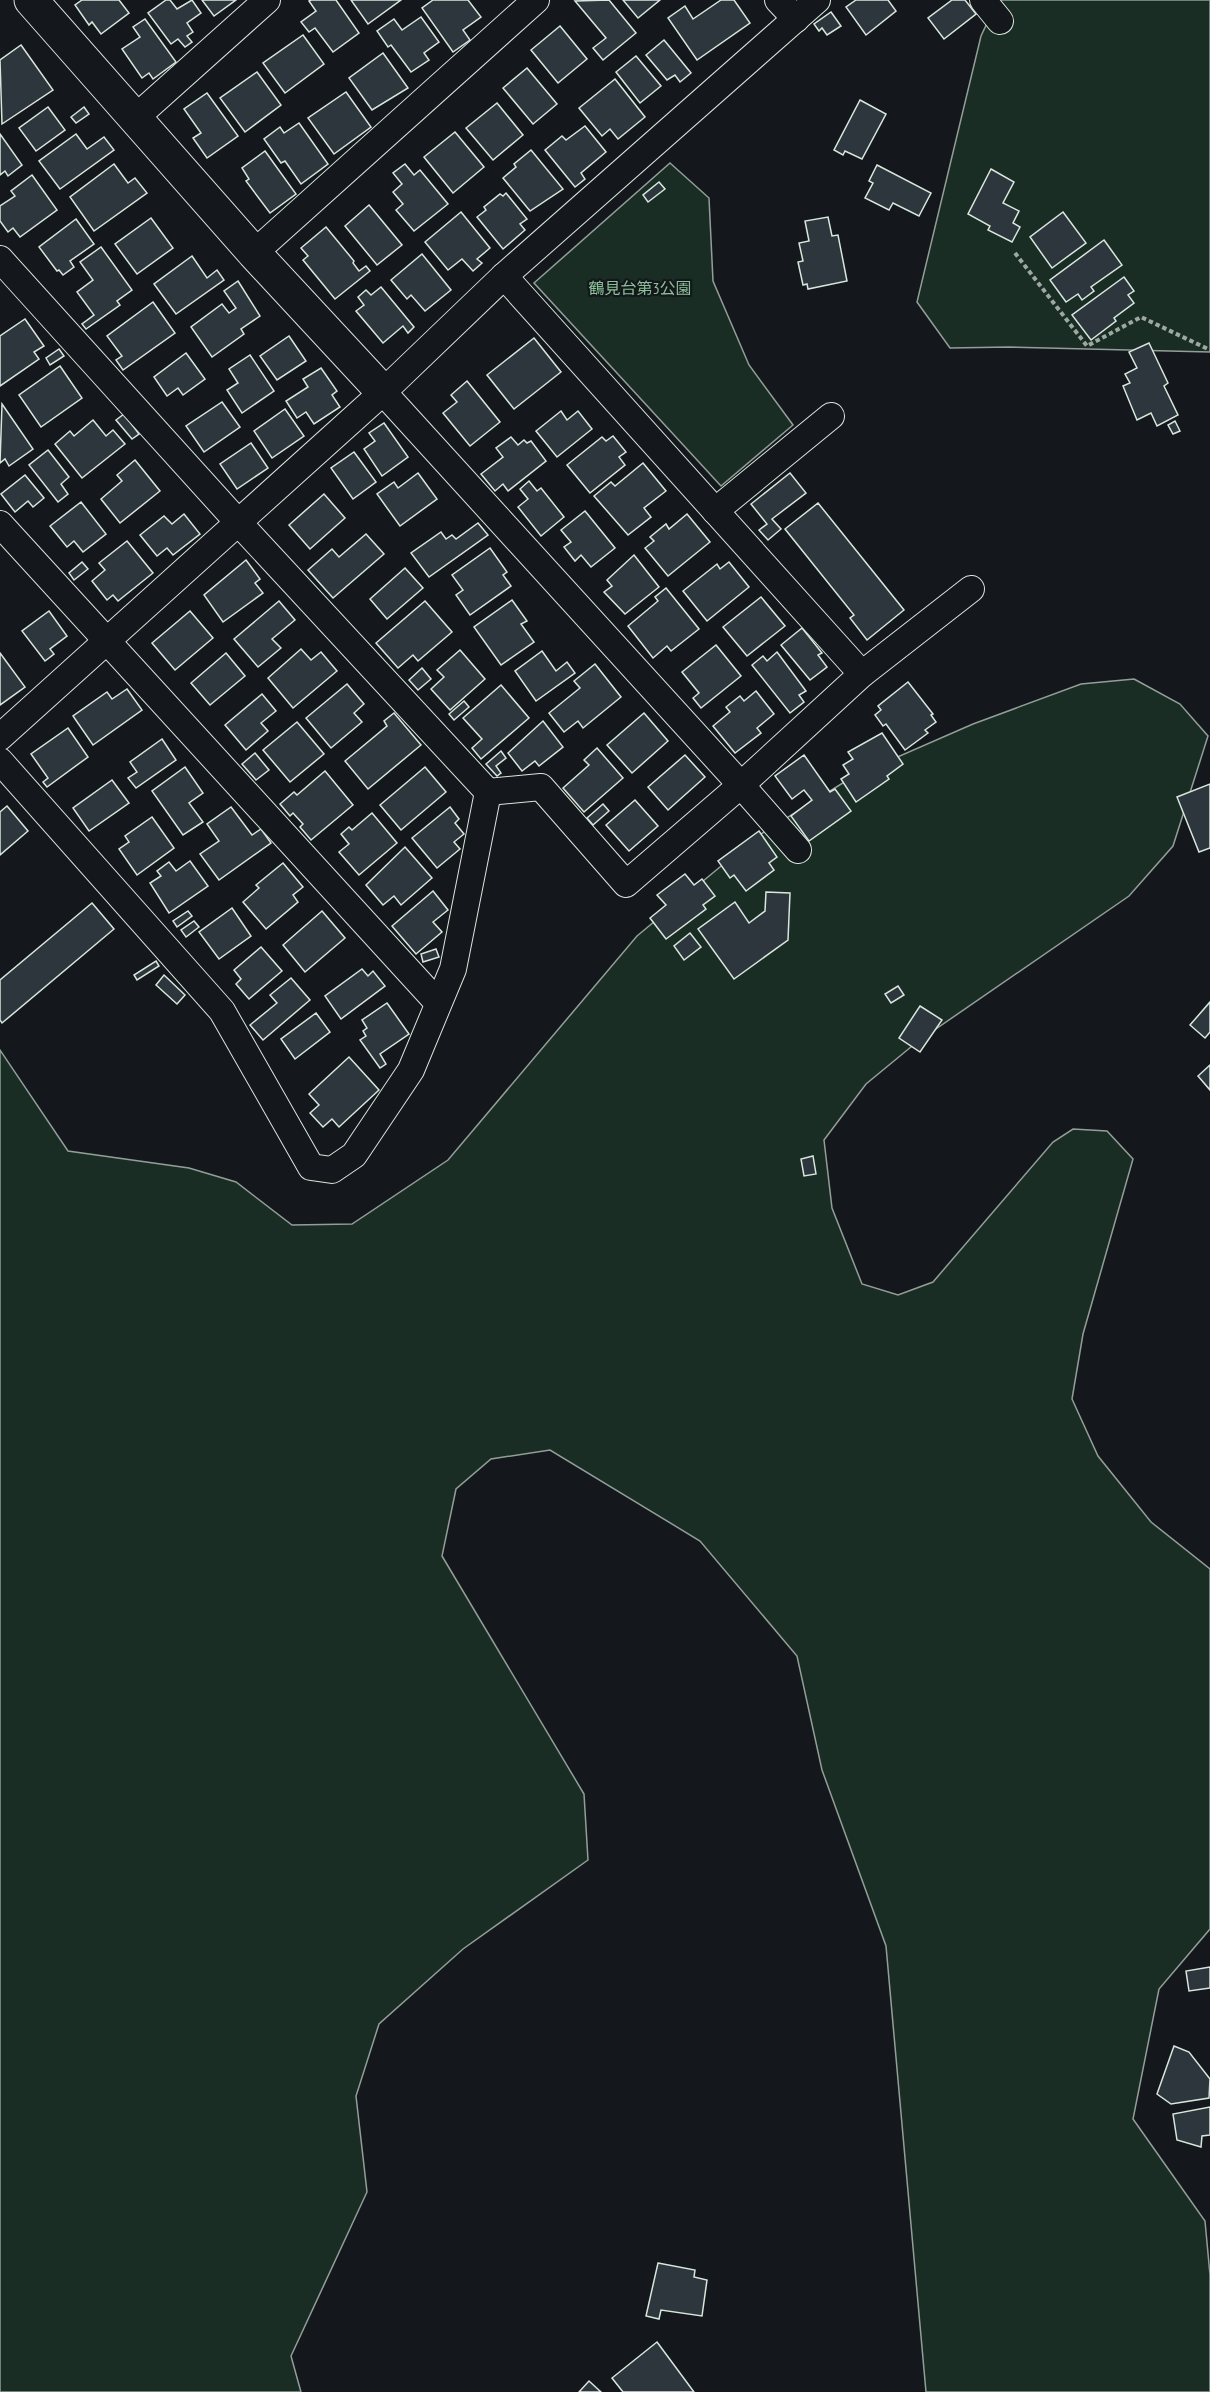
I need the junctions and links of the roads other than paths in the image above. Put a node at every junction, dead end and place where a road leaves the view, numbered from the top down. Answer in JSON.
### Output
{"nodes":[{"id":1,"x":31,"y":0,"type":"edge"},
{"id":2,"x":267,"y":0,"type":"edge"},
{"id":3,"x":536,"y":0,"type":"edge"},
{"id":4,"x":778,"y":0,"type":"edge"},
{"id":5,"x":817,"y":0,"type":"edge"},
{"id":6,"x":982,"y":0,"type":"edge"},
{"id":7,"x":796,"y":19,"type":"junction"},
{"id":8,"x":1000,"y":21,"type":"dead end"},
{"id":9,"x":134,"y":119,"type":"junction"},
{"id":10,"x":254,"y":253,"type":"junction"},
{"id":11,"x":0,"y":260,"type":"edge"},
{"id":12,"x":504,"y":276,"type":"junction"},
{"id":13,"x":383,"y":392,"type":"junction"},
{"id":14,"x":831,"y":416,"type":"dead end"},
{"id":15,"x":715,"y":511,"type":"junction"},
{"id":16,"x":237,"y":521,"type":"junction"},
{"id":17,"x":0,"y":524,"type":"edge"},
{"id":18,"x":971,"y":590,"type":"dead end"},
{"id":19,"x":107,"y":642,"type":"junction"},
{"id":20,"x":862,"y":674,"type":"junction"},
{"id":21,"x":0,"y":737,"type":"edge"},
{"id":22,"x":0,"y":761,"type":"edge"},
{"id":23,"x":741,"y":785,"type":"junction"},
{"id":24,"x":488,"y":792,"type":"junction"},
{"id":25,"x":798,"y":850,"type":"dead end"},
{"id":26,"x":438,"y":1003,"type":"junction"}],
"edges":[{"from":1,"to":9,"type":"street"},
{"from":2,"to":9,"type":"street"},
{"from":3,"to":10,"type":"street"},
{"from":4,"to":7,"type":"street"},
{"from":5,"to":7,"type":"street"},
{"from":6,"to":8,"type":"street"},
{"from":7,"to":12,"type":"street"},
{"from":9,"to":10,"type":"street"},
{"from":10,"to":13,"type":"street"},
{"from":11,"to":16,"type":"street"},
{"from":12,"to":13,"type":"street"},
{"from":12,"to":15,"type":"street"},
{"from":13,"to":16,"type":"street"},
{"from":13,"to":23,"type":"street"},
{"from":14,"to":15,"type":"street"},
{"from":15,"to":20,"type":"street"},
{"from":16,"to":19,"type":"street"},
{"from":16,"to":24,"type":"street"},
{"from":17,"to":19,"type":"street"},
{"from":18,"to":20,"type":"street"},
{"from":19,"to":21,"type":"street"},
{"from":19,"to":26,"type":"street"},
{"from":20,"to":23,"type":"street"},
{"from":22,"to":26,"type":"street"},
{"from":23,"to":24,"type":"street"},
{"from":23,"to":25,"type":"street"},
{"from":24,"to":26,"type":"street"}]}
